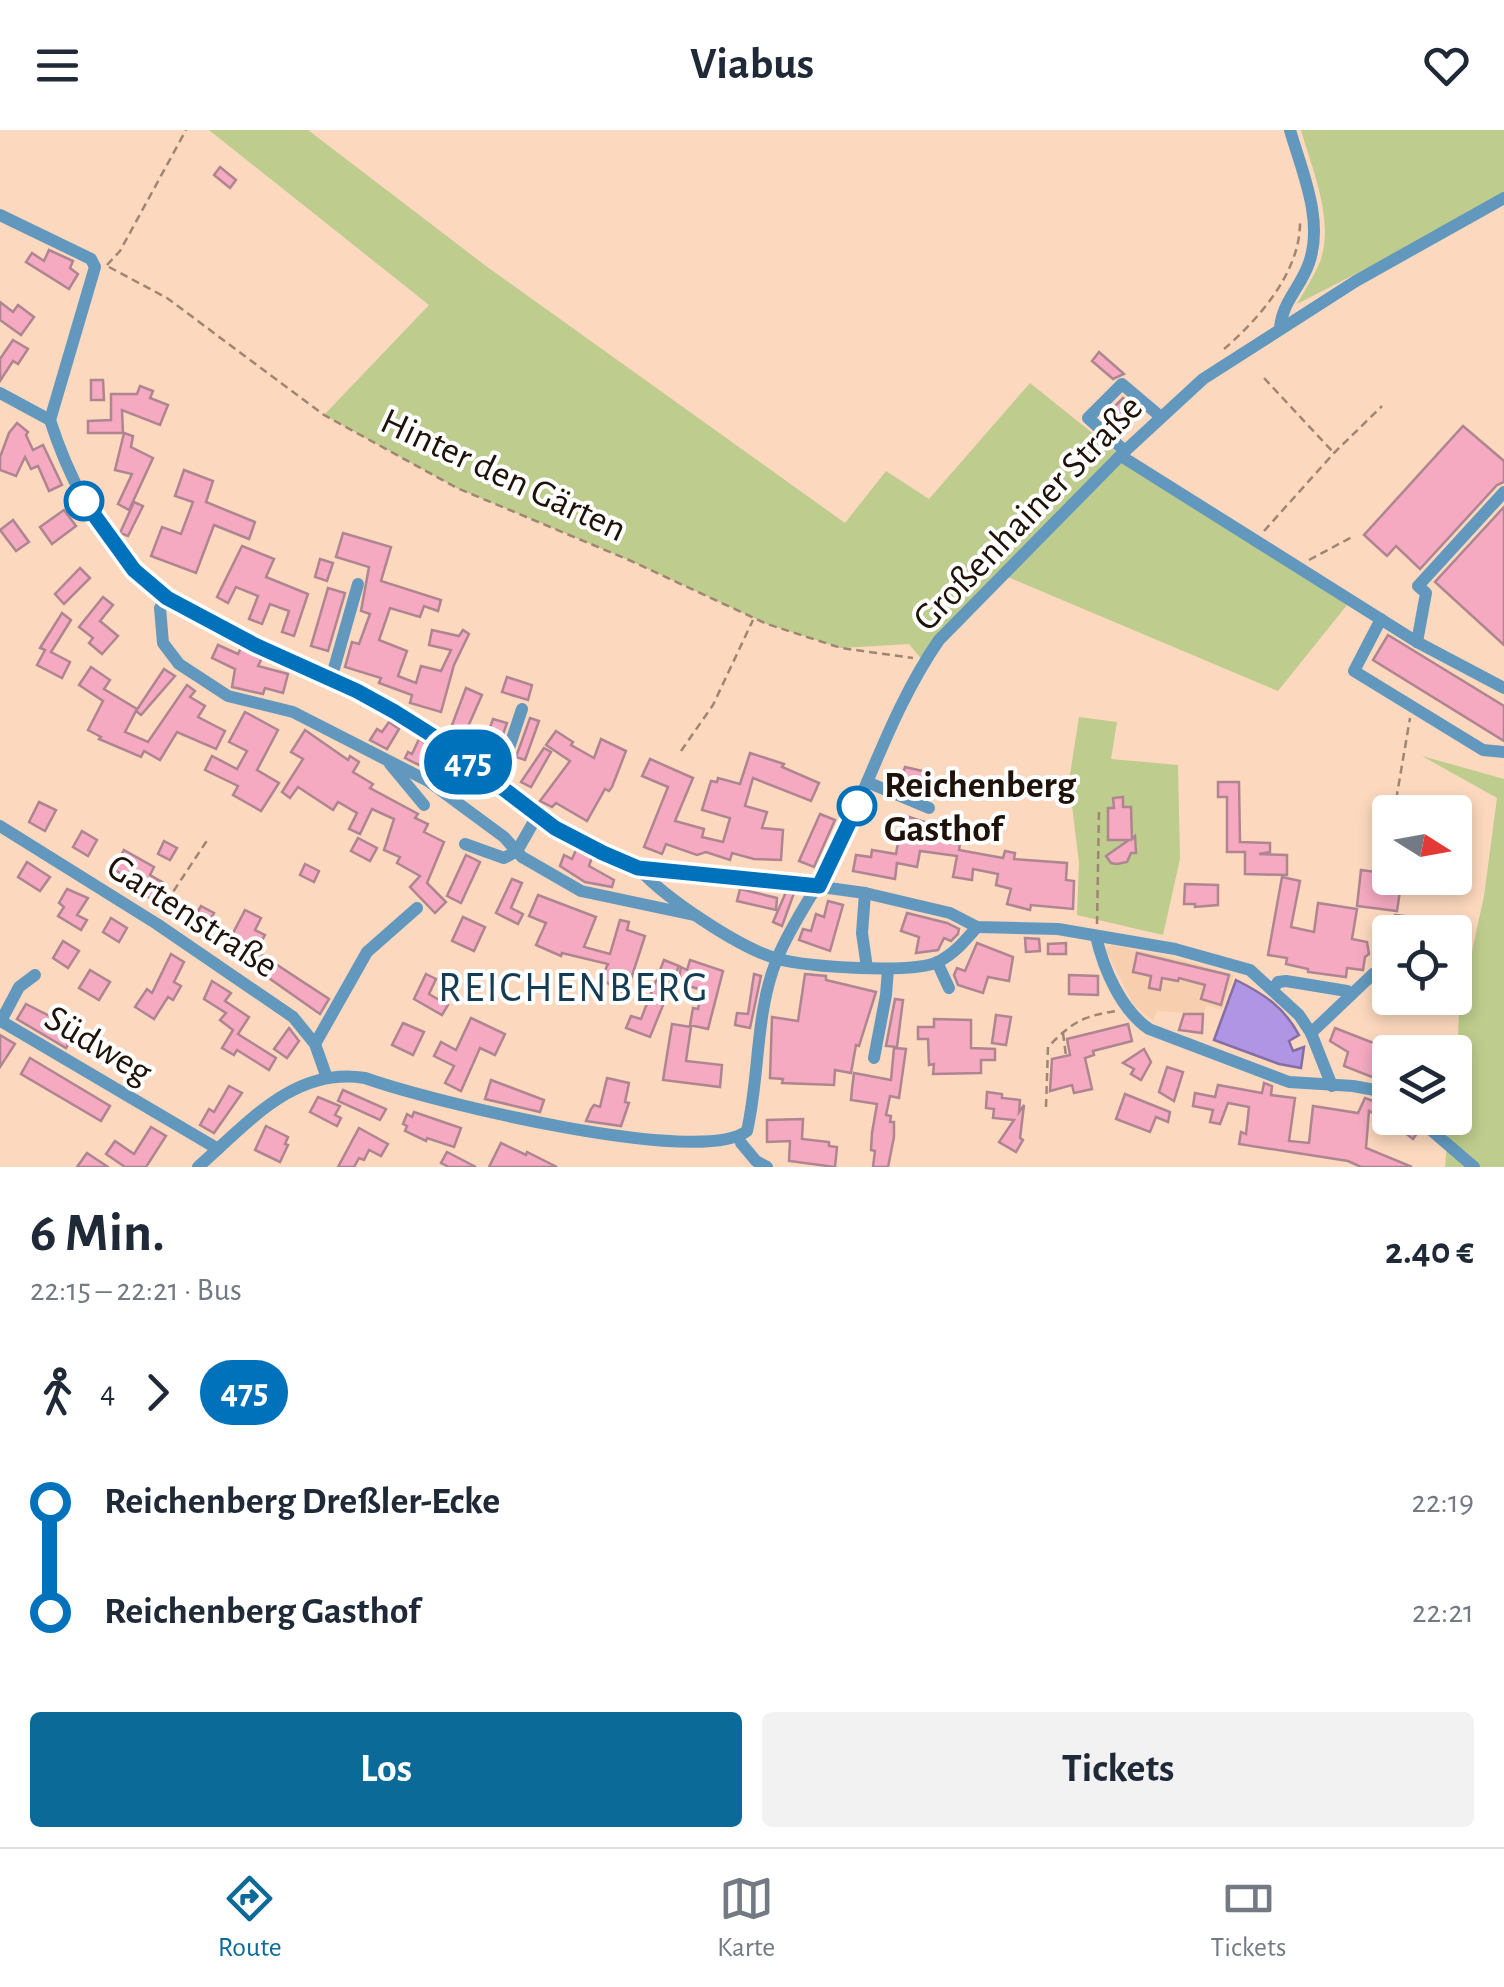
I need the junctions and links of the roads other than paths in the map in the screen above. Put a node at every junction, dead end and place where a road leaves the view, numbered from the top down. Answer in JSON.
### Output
{"nodes":[{"id":1,"x":1290,"y":130,"type":"edge"},
{"id":2,"x":1504,"y":198,"type":"edge"},
{"id":3,"x":0,"y":215,"type":"edge"},
{"id":4,"x":1280,"y":328,"type":"junction"},
{"id":5,"x":0,"y":394,"type":"edge"},
{"id":6,"x":1161,"y":417,"type":"junction"},
{"id":7,"x":50,"y":420,"type":"junction"},
{"id":8,"x":1123,"y":454,"type":"junction"},
{"id":9,"x":1504,"y":492,"type":"edge"},
{"id":10,"x":358,"y":584,"type":"dead end"},
{"id":11,"x":167,"y":598,"type":"junction"},
{"id":12,"x":1380,"y":620,"type":"junction"},
{"id":13,"x":1416,"y":642,"type":"junction"},
{"id":14,"x":331,"y":679,"type":"junction"},
{"id":15,"x":1504,"y":688,"type":"edge"},
{"id":16,"x":522,"y":708,"type":"dead end"},
{"id":17,"x":1504,"y":752,"type":"edge"},
{"id":18,"x":388,"y":762,"type":"junction"},
{"id":19,"x":867,"y":782,"type":"junction"},
{"id":20,"x":497,"y":784,"type":"junction"},
{"id":21,"x":424,"y":805,"type":"dead end"},
{"id":22,"x":929,"y":808,"type":"dead end"},
{"id":23,"x":537,"y":816,"type":"junction"},
{"id":24,"x":0,"y":826,"type":"edge"},
{"id":25,"x":465,"y":844,"type":"dead end"},
{"id":26,"x":517,"y":851,"type":"junction"},
{"id":27,"x":638,"y":868,"type":"junction"},
{"id":28,"x":819,"y":886,"type":"junction"},
{"id":29,"x":865,"y":894,"type":"junction"},
{"id":30,"x":416,"y":908,"type":"dead end"},
{"id":31,"x":694,"y":914,"type":"junction"},
{"id":32,"x":977,"y":927,"type":"junction"},
{"id":33,"x":1096,"y":936,"type":"junction"},
{"id":34,"x":777,"y":959,"type":"junction"},
{"id":35,"x":937,"y":962,"type":"junction"},
{"id":36,"x":867,"y":968,"type":"junction"},
{"id":37,"x":888,"y":969,"type":"junction"},
{"id":38,"x":36,"y":974,"type":"dead end"},
{"id":39,"x":1372,"y":976,"type":"edge"},
{"id":40,"x":949,"y":988,"type":"dead end"},
{"id":41,"x":1273,"y":989,"type":"junction"},
{"id":42,"x":1351,"y":995,"type":"junction"},
{"id":43,"x":1311,"y":1033,"type":"junction"},
{"id":44,"x":315,"y":1044,"type":"junction"},
{"id":45,"x":874,"y":1058,"type":"dead end"},
{"id":46,"x":327,"y":1078,"type":"junction"},
{"id":47,"x":1332,"y":1086,"type":"junction"},
{"id":48,"x":1372,"y":1090,"type":"edge"},
{"id":49,"x":1437,"y":1135,"type":"edge"},
{"id":50,"x":534,"y":1136,"type":"dead end"},
{"id":51,"x":741,"y":1142,"type":"junction"},
{"id":52,"x":218,"y":1149,"type":"junction"},
{"id":53,"x":728,"y":1152,"type":"dead end"},
{"id":54,"x":198,"y":1167,"type":"edge"},
{"id":55,"x":767,"y":1167,"type":"edge"},
{"id":56,"x":1474,"y":1167,"type":"edge"}],
"edges":[{"from":1,"to":4,"type":"street"},
{"from":2,"to":4,"type":"street","name":"Großenhainer Straße"},
{"from":3,"to":7,"type":"street"},
{"from":4,"to":6,"type":"street","name":"Großenhainer Straße"},
{"from":5,"to":7,"type":"street"},
{"from":6,"to":8,"type":"street","name":"Großenhainer Straße"},
{"from":6,"to":8,"type":"street"},
{"from":7,"to":11,"type":"street"},
{"from":8,"to":12,"type":"street"},
{"from":8,"to":19,"type":"street","name":"Großenhainer Straße"},
{"from":9,"to":13,"type":"street"},
{"from":10,"to":14,"type":"street"},
{"from":11,"to":14,"type":"street"},
{"from":11,"to":18,"type":"street"},
{"from":12,"to":13,"type":"street"},
{"from":12,"to":17,"type":"street"},
{"from":13,"to":15,"type":"street"},
{"from":14,"to":20,"type":"street"},
{"from":16,"to":20,"type":"street"},
{"from":18,"to":21,"type":"street"},
{"from":18,"to":26,"type":"street"},
{"from":19,"to":22,"type":"street"},
{"from":19,"to":28,"type":"street","name":"Großenhainer Straße"},
{"from":20,"to":23,"type":"street"},
{"from":23,"to":26,"type":"street"},
{"from":23,"to":27,"type":"street"},
{"from":24,"to":44,"type":"street","name":"Gartenstraße"},
{"from":25,"to":26,"type":"street"},
{"from":26,"to":31,"type":"street"},
{"from":27,"to":28,"type":"street"},
{"from":27,"to":31,"type":"street"},
{"from":28,"to":29,"type":"street"},
{"from":28,"to":34,"type":"street","name":"Großenhainer Straße"},
{"from":29,"to":32,"type":"street"},
{"from":29,"to":36,"type":"street"},
{"from":30,"to":44,"type":"street"},
{"from":31,"to":34,"type":"street"},
{"from":32,"to":33,"type":"street"},
{"from":32,"to":35,"type":"street"},
{"from":33,"to":41,"type":"street"},
{"from":33,"to":47,"type":"street"},
{"from":34,"to":36,"type":"street"},
{"from":34,"to":51,"type":"street","name":"Großenhainer Straße"},
{"from":35,"to":37,"type":"street"},
{"from":35,"to":40,"type":"street"},
{"from":36,"to":37,"type":"street"},
{"from":37,"to":45,"type":"street"},
{"from":38,"to":52,"type":"street","name":"Südweg"},
{"from":39,"to":42,"type":"street"},
{"from":41,"to":42,"type":"street"},
{"from":41,"to":43,"type":"street"},
{"from":42,"to":43,"type":"street"},
{"from":43,"to":47,"type":"street"},
{"from":44,"to":46,"type":"street","name":"Gartenstraße"},
{"from":46,"to":50,"type":"street"},
{"from":46,"to":52,"type":"street"},
{"from":47,"to":48,"type":"street"},
{"from":49,"to":56,"type":"street"},
{"from":51,"to":53,"type":"street"},
{"from":51,"to":55,"type":"street"},
{"from":52,"to":54,"type":"street"}]}
